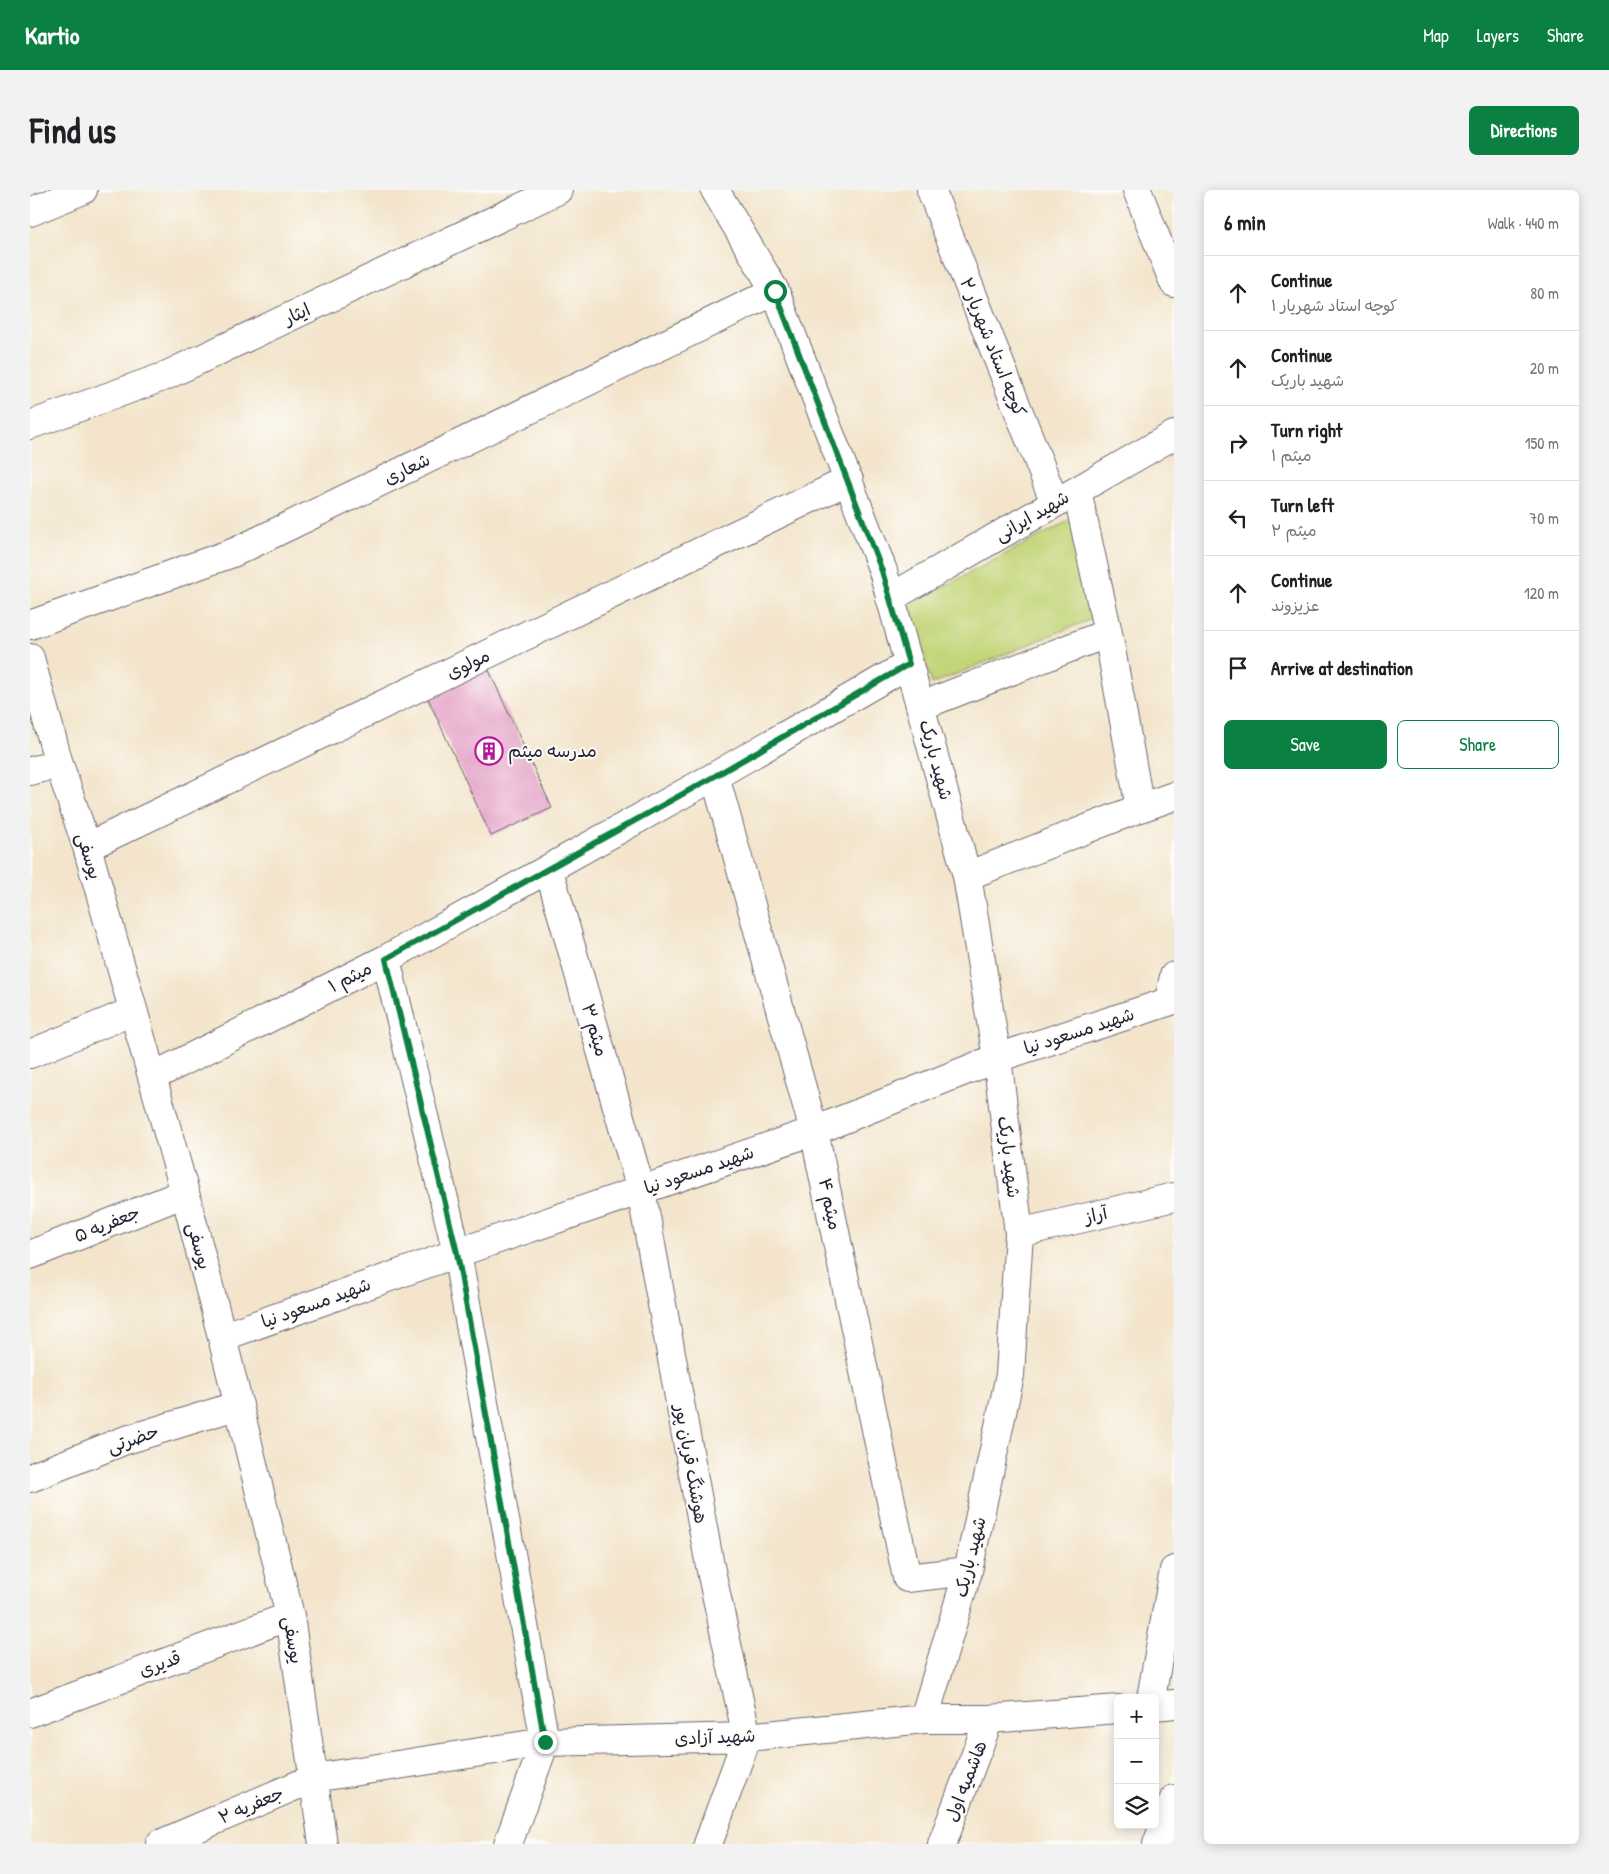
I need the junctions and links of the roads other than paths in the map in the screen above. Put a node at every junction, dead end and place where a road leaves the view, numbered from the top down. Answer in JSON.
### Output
{"nodes":[{"id":1,"x":83,"y":190,"type":"edge"},
{"id":2,"x":558,"y":190,"type":"edge"},
{"id":3,"x":715,"y":190,"type":"edge"},
{"id":4,"x":931,"y":190,"type":"edge"},
{"id":5,"x":1137,"y":190,"type":"edge"},
{"id":6,"x":30,"y":212,"type":"edge"},
{"id":7,"x":1174,"y":282,"type":"edge"},
{"id":8,"x":775,"y":291,"type":"junction"},
{"id":9,"x":30,"y":425,"type":"edge"},
{"id":10,"x":1174,"y":435,"type":"edge"},
{"id":11,"x":849,"y":480,"type":"junction"},
{"id":12,"x":1066,"y":497,"type":"junction"},
{"id":13,"x":890,"y":598,"type":"junction"},
{"id":14,"x":30,"y":625,"type":"edge"},
{"id":15,"x":1108,"y":633,"type":"junction"},
{"id":16,"x":30,"y":658,"type":"edge"},
{"id":17,"x":909,"y":664,"type":"junction"},
{"id":18,"x":921,"y":706,"type":"junction"},
{"id":19,"x":59,"y":764,"type":"junction"},
{"id":20,"x":30,"y":771,"type":"edge"},
{"id":21,"x":715,"y":776,"type":"junction"},
{"id":22,"x":1174,"y":796,"type":"edge"},
{"id":23,"x":1140,"y":808,"type":"junction"},
{"id":24,"x":87,"y":847,"type":"junction"},
{"id":25,"x":549,"y":870,"type":"junction"},
{"id":26,"x":967,"y":876,"type":"junction"},
{"id":27,"x":386,"y":959,"type":"junction"},
{"id":28,"x":1172,"y":992,"type":"edge"},
{"id":29,"x":133,"y":1011,"type":"junction"},
{"id":30,"x":30,"y":1054,"type":"edge"},
{"id":31,"x":997,"y":1058,"type":"junction"},
{"id":32,"x":152,"y":1077,"type":"junction"},
{"id":33,"x":814,"y":1131,"type":"junction"},
{"id":34,"x":641,"y":1190,"type":"junction"},
{"id":35,"x":185,"y":1193,"type":"junction"},
{"id":36,"x":1174,"y":1196,"type":"edge"},
{"id":37,"x":1019,"y":1234,"type":"junction"},
{"id":38,"x":457,"y":1253,"type":"junction"},
{"id":39,"x":30,"y":1255,"type":"edge"},
{"id":40,"x":222,"y":1337,"type":"junction"},
{"id":41,"x":239,"y":1405,"type":"junction"},
{"id":42,"x":30,"y":1478,"type":"edge"},
{"id":43,"x":1174,"y":1570,"type":"edge"},
{"id":44,"x":968,"y":1571,"type":"junction"},
{"id":45,"x":290,"y":1616,"type":"junction"},
{"id":46,"x":1152,"y":1694,"type":"edge"},
{"id":47,"x":1174,"y":1704,"type":"edge"},
{"id":48,"x":1159,"y":1706,"type":"edge"},
{"id":49,"x":1114,"y":1709,"type":"edge"},
{"id":50,"x":30,"y":1712,"type":"edge"},
{"id":51,"x":989,"y":1718,"type":"junction"},
{"id":52,"x":924,"y":1719,"type":"junction"},
{"id":53,"x":747,"y":1737,"type":"junction"},
{"id":54,"x":545,"y":1742,"type":"junction"},
{"id":55,"x":314,"y":1778,"type":"junction"},
{"id":56,"x":1174,"y":1799,"type":"edge"},
{"id":57,"x":160,"y":1844,"type":"edge"},
{"id":58,"x":323,"y":1844,"type":"edge"},
{"id":59,"x":508,"y":1844,"type":"edge"},
{"id":60,"x":708,"y":1844,"type":"edge"},
{"id":61,"x":942,"y":1844,"type":"edge"},
{"id":62,"x":1157,"y":1844,"type":"edge"}],
"edges":[{"from":1,"to":6,"type":"street"},
{"from":2,"to":9,"type":"street","name":"ایثار"},
{"from":3,"to":8,"type":"street","name":"شهید باریک"},
{"from":4,"to":12,"type":"street","name":"کوچه استاد شهریار ۲"},
{"from":5,"to":7,"type":"street"},
{"from":8,"to":11,"type":"street","name":"شهید باریک"},
{"from":8,"to":14,"type":"street","name":"شعاری"},
{"from":10,"to":12,"type":"street","name":"شهید ایرانی"},
{"from":11,"to":13,"type":"street","name":"شهید باریک"},
{"from":11,"to":24,"type":"street","name":"مولوی"},
{"from":12,"to":13,"type":"street","name":"شهید ایرانی"},
{"from":12,"to":15,"type":"street","name":"کوچه استاد شهریار ۲"},
{"from":13,"to":17,"type":"street","name":"شهید باریک"},
{"from":15,"to":18,"type":"street"},
{"from":15,"to":23,"type":"street","name":"کوچه استاد شهریار ۲"},
{"from":16,"to":19,"type":"street","name":"یوسفی"},
{"from":17,"to":18,"type":"street","name":"شهید باریک"},
{"from":17,"to":21,"type":"street","name":"میثم ۱"},
{"from":18,"to":26,"type":"street","name":"شهید باریک"},
{"from":19,"to":20,"type":"street"},
{"from":19,"to":24,"type":"street","name":"یوسفی"},
{"from":21,"to":25,"type":"street","name":"میثم ۱"},
{"from":21,"to":33,"type":"street","name":"میثم ۴"},
{"from":22,"to":23,"type":"street"},
{"from":23,"to":26,"type":"street"},
{"from":24,"to":29,"type":"street","name":"یوسفی"},
{"from":25,"to":27,"type":"street","name":"میثم ۱"},
{"from":25,"to":34,"type":"street","name":"میثم ۳"},
{"from":26,"to":31,"type":"street","name":"شهید باریک"},
{"from":27,"to":32,"type":"street","name":"میثم ۱"},
{"from":27,"to":38,"type":"street"},
{"from":28,"to":31,"type":"street","name":"شهید مسعود نیا"},
{"from":29,"to":30,"type":"street"},
{"from":29,"to":32,"type":"street","name":"یوسفی"},
{"from":31,"to":33,"type":"street","name":"شهید مسعود نیا"},
{"from":31,"to":37,"type":"street","name":"شهید باریک"},
{"from":32,"to":35,"type":"street","name":"یوسفی"},
{"from":33,"to":34,"type":"street","name":"شهید مسعود نیا"},
{"from":33,"to":44,"type":"street","name":"میثم ۴"},
{"from":34,"to":38,"type":"street","name":"شهید مسعود نیا"},
{"from":34,"to":53,"type":"street","name":"هوشنگ قربان پور"},
{"from":35,"to":39,"type":"street","name":"جعفریه ۵"},
{"from":35,"to":40,"type":"street","name":"یوسفی"},
{"from":36,"to":37,"type":"street","name":"آراز"},
{"from":37,"to":44,"type":"street","name":"شهید باریک"},
{"from":38,"to":40,"type":"street","name":"شهید مسعود نیا"},
{"from":38,"to":54,"type":"street"},
{"from":40,"to":41,"type":"street","name":"یوسفی"},
{"from":41,"to":42,"type":"street","name":"حضرتی"},
{"from":41,"to":45,"type":"street","name":"یوسفی"},
{"from":43,"to":46,"type":"street"},
{"from":44,"to":52,"type":"street","name":"شهید باریک"},
{"from":45,"to":50,"type":"street","name":"قدیری"},
{"from":45,"to":55,"type":"street","name":"یوسفی"},
{"from":47,"to":48,"type":"street"},
{"from":49,"to":51,"type":"street","name":"شهید آزادی"},
{"from":51,"to":52,"type":"street","name":"شهید آزادی"},
{"from":51,"to":61,"type":"street","name":"هاشمیه اول"},
{"from":52,"to":53,"type":"street","name":"شهید آزادی"},
{"from":53,"to":54,"type":"street","name":"شهید آزادی"},
{"from":53,"to":60,"type":"street"},
{"from":54,"to":55,"type":"street","name":"شهید آزادی"},
{"from":54,"to":59,"type":"street"},
{"from":55,"to":57,"type":"street","name":"جعفریه ۲"},
{"from":55,"to":58,"type":"street","name":"یوسفی"},
{"from":56,"to":62,"type":"street"}]}
